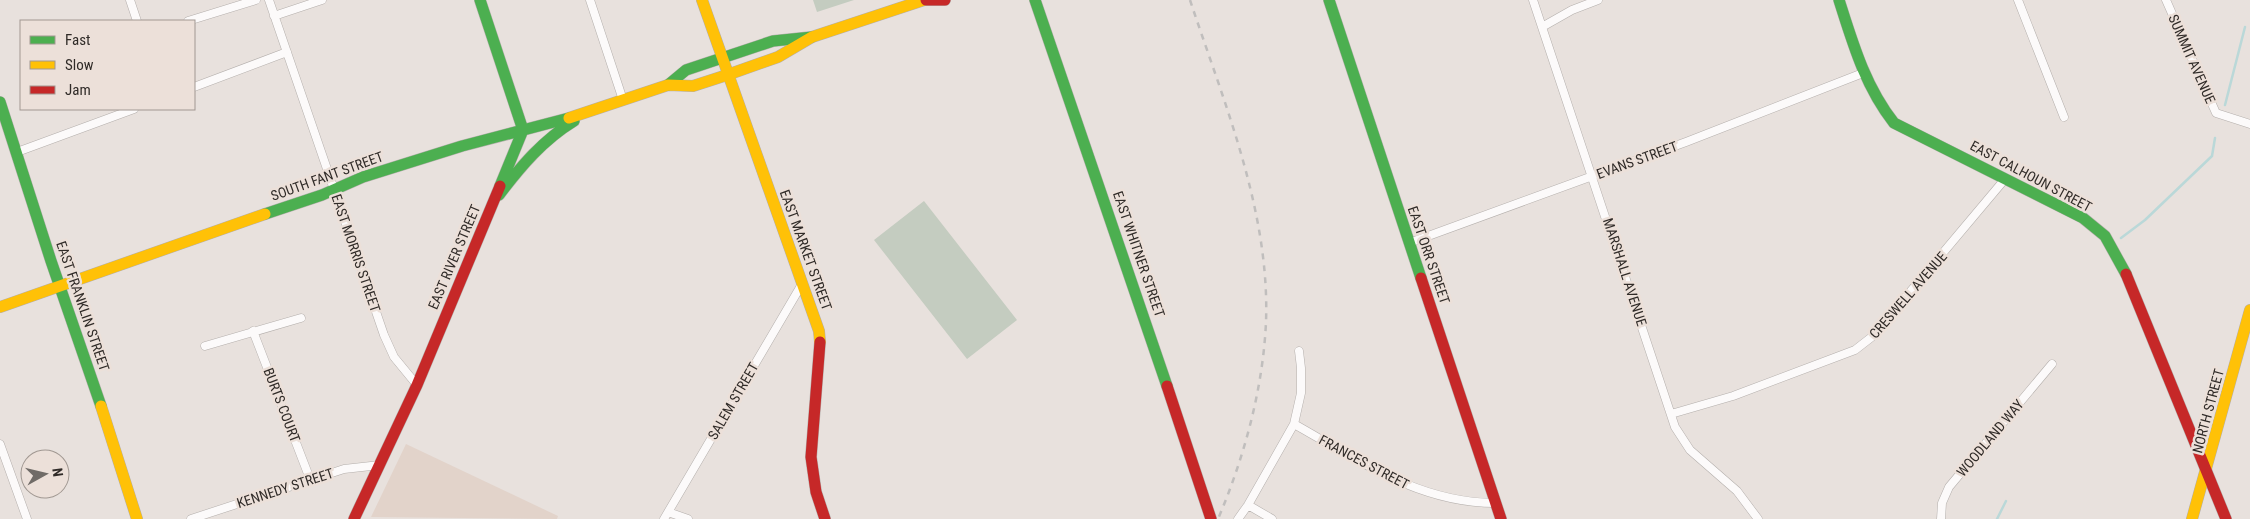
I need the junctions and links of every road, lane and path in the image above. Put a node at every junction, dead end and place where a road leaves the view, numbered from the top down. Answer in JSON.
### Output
{"nodes":[{"id":1,"x":130,"y":0,"type":"edge"},
{"id":2,"x":256,"y":0,"type":"edge"},
{"id":3,"x":269,"y":0,"type":"edge"},
{"id":4,"x":322,"y":0,"type":"edge"},
{"id":5,"x":480,"y":0,"type":"edge"},
{"id":6,"x":590,"y":0,"type":"edge"},
{"id":7,"x":702,"y":0,"type":"edge"},
{"id":8,"x":925,"y":0,"type":"edge"},
{"id":9,"x":945,"y":0,"type":"edge"},
{"id":10,"x":1035,"y":0,"type":"edge"},
{"id":11,"x":1330,"y":0,"type":"edge"},
{"id":12,"x":1533,"y":0,"type":"edge"},
{"id":13,"x":1598,"y":0,"type":"edge"},
{"id":14,"x":1839,"y":0,"type":"edge"},
{"id":15,"x":2018,"y":0,"type":"edge"},
{"id":16,"x":2166,"y":0,"type":"edge"},
{"id":17,"x":274,"y":16,"type":"junction"},
{"id":18,"x":137,"y":20,"type":"edge"},
{"id":19,"x":191,"y":20,"type":"edge"},
{"id":20,"x":1542,"y":27,"type":"junction"},
{"id":21,"x":812,"y":37,"type":"junction"},
{"id":22,"x":287,"y":52,"type":"junction"},
{"id":23,"x":722,"y":58,"type":"junction"},
{"id":24,"x":1863,"y":73,"type":"junction"},
{"id":25,"x":727,"y":75,"type":"junction"},
{"id":26,"x":668,"y":85,"type":"junction"},
{"id":27,"x":195,"y":87,"type":"edge"},
{"id":28,"x":623,"y":100,"type":"junction"},
{"id":29,"x":0,"y":102,"type":"edge"},
{"id":30,"x":131,"y":110,"type":"edge"},
{"id":31,"x":591,"y":111,"type":"junction"},
{"id":32,"x":2,"y":116,"type":"edge"},
{"id":33,"x":2064,"y":117,"type":"dead end"},
{"id":34,"x":2250,"y":124,"type":"edge"},
{"id":35,"x":523,"y":130,"type":"junction"},
{"id":36,"x":17,"y":152,"type":"junction"},
{"id":37,"x":1593,"y":176,"type":"junction"},
{"id":38,"x":2006,"y":179,"type":"junction"},
{"id":39,"x":334,"y":188,"type":"junction"},
{"id":40,"x":493,"y":202,"type":"junction"},
{"id":41,"x":1409,"y":243,"type":"junction"},
{"id":42,"x":61,"y":284,"type":"junction"},
{"id":43,"x":802,"y":284,"type":"junction"},
{"id":44,"x":0,"y":307,"type":"edge"},
{"id":45,"x":2250,"y":310,"type":"edge"},
{"id":46,"x":302,"y":318,"type":"dead end"},
{"id":47,"x":253,"y":331,"type":"junction"},
{"id":48,"x":205,"y":346,"type":"dead end"},
{"id":49,"x":1299,"y":351,"type":"dead end"},
{"id":50,"x":2052,"y":364,"type":"dead end"},
{"id":51,"x":417,"y":385,"type":"junction"},
{"id":52,"x":1671,"y":414,"type":"junction"},
{"id":53,"x":1294,"y":424,"type":"junction"},
{"id":54,"x":0,"y":444,"type":"edge"},
{"id":55,"x":380,"y":465,"type":"junction"},
{"id":56,"x":2207,"y":474,"type":"junction"},
{"id":57,"x":310,"y":479,"type":"junction"},
{"id":58,"x":1248,"y":505,"type":"junction"},
{"id":59,"x":1209,"y":513,"type":"edge"},
{"id":60,"x":1496,"y":513,"type":"edge"},
{"id":61,"x":666,"y":515,"type":"edge"},
{"id":62,"x":27,"y":519,"type":"edge"},
{"id":63,"x":137,"y":519,"type":"edge"},
{"id":64,"x":191,"y":519,"type":"edge"},
{"id":65,"x":354,"y":519,"type":"edge"},
{"id":66,"x":688,"y":519,"type":"edge"},
{"id":67,"x":824,"y":519,"type":"edge"},
{"id":68,"x":1202,"y":519,"type":"edge"},
{"id":69,"x":1238,"y":519,"type":"edge"},
{"id":70,"x":1272,"y":519,"type":"edge"},
{"id":71,"x":1758,"y":519,"type":"edge"},
{"id":72,"x":1941,"y":519,"type":"edge"},
{"id":73,"x":2192,"y":519,"type":"edge"},
{"id":74,"x":2226,"y":519,"type":"edge"}],
"edges":[{"from":1,"to":18,"type":"street"},
{"from":2,"to":19,"type":"street"},
{"from":3,"to":17,"type":"street","name":"EAST MORRIS STREET"},
{"from":4,"to":17,"type":"street"},
{"from":5,"to":35,"type":"street"},
{"from":6,"to":28,"type":"street"},
{"from":7,"to":23,"type":"street","name":"EAST MARKET STREET"},
{"from":8,"to":9,"type":"street","name":"SOUTH FANT STREET"},
{"from":8,"to":21,"type":"street","name":"SOUTH FANT STREET"},
{"from":10,"to":59,"type":"street","name":"EAST WHITNER STREET"},
{"from":11,"to":41,"type":"street","name":"EAST ORR STREET"},
{"from":12,"to":20,"type":"street","name":"MARSHALL AVENUE"},
{"from":13,"to":20,"type":"street"},
{"from":14,"to":24,"type":"street","name":"EAST CALHOUN STREET"},
{"from":15,"to":33,"type":"street"},
{"from":16,"to":34,"type":"street","name":"SUMMIT AVENUE"},
{"from":17,"to":22,"type":"street","name":"EAST MORRIS STREET"},
{"from":20,"to":37,"type":"street","name":"MARSHALL AVENUE"},
{"from":21,"to":23,"type":"street","name":"SOUTH FANT STREET"},
{"from":21,"to":25,"type":"street","name":"SOUTH FANT STREET"},
{"from":22,"to":27,"type":"street"},
{"from":22,"to":39,"type":"street","name":"EAST MORRIS STREET"},
{"from":23,"to":25,"type":"street","name":"EAST MARKET STREET"},
{"from":23,"to":26,"type":"street","name":"SOUTH FANT STREET"},
{"from":24,"to":37,"type":"street","name":"EVANS STREET"},
{"from":24,"to":38,"type":"street","name":"EAST CALHOUN STREET"},
{"from":25,"to":26,"type":"street","name":"SOUTH FANT STREET"},
{"from":25,"to":43,"type":"street","name":"EAST MARKET STREET"},
{"from":26,"to":28,"type":"street","name":"SOUTH FANT STREET"},
{"from":28,"to":31,"type":"street","name":"SOUTH FANT STREET"},
{"from":29,"to":32,"type":"street","name":"EAST FRANKLIN STREET"},
{"from":30,"to":36,"type":"street"},
{"from":31,"to":35,"type":"street","name":"SOUTH FANT STREET"},
{"from":31,"to":40,"type":"street"},
{"from":32,"to":36,"type":"street","name":"EAST FRANKLIN STREET"},
{"from":35,"to":39,"type":"street","name":"SOUTH FANT STREET"},
{"from":35,"to":40,"type":"street","name":"EAST RIVER STREET"},
{"from":36,"to":42,"type":"street","name":"EAST FRANKLIN STREET"},
{"from":37,"to":41,"type":"street","name":"EVANS STREET"},
{"from":37,"to":52,"type":"street","name":"MARSHALL AVENUE"},
{"from":38,"to":52,"type":"street","name":"CRESWELL AVENUE"},
{"from":38,"to":56,"type":"street","name":"EAST CALHOUN STREET"},
{"from":39,"to":42,"type":"street","name":"SOUTH FANT STREET"},
{"from":39,"to":51,"type":"street","name":"EAST MORRIS STREET"},
{"from":40,"to":51,"type":"street","name":"EAST RIVER STREET"},
{"from":41,"to":60,"type":"street","name":"EAST ORR STREET"},
{"from":42,"to":44,"type":"street","name":"SOUTH FANT STREET"},
{"from":42,"to":63,"type":"street","name":"EAST FRANKLIN STREET"},
{"from":43,"to":61,"type":"street","name":"SALEM STREET"},
{"from":43,"to":67,"type":"street","name":"EAST MARKET STREET"},
{"from":45,"to":56,"type":"street","name":"NORTH STREET"},
{"from":46,"to":47,"type":"street"},
{"from":47,"to":48,"type":"street"},
{"from":47,"to":57,"type":"street","name":"BURTS COURT"},
{"from":49,"to":53,"type":"street"},
{"from":50,"to":72,"type":"street","name":"WOODLAND WAY"},
{"from":51,"to":55,"type":"street","name":"EAST RIVER STREET"},
{"from":52,"to":71,"type":"street","name":"MARSHALL AVENUE"},
{"from":53,"to":58,"type":"street"},
{"from":53,"to":60,"type":"street","name":"FRANCES STREET"},
{"from":54,"to":62,"type":"street"},
{"from":55,"to":57,"type":"street","name":"KENNEDY STREET"},
{"from":55,"to":65,"type":"street","name":"EAST RIVER STREET"},
{"from":56,"to":73,"type":"street","name":"NORTH STREET"},
{"from":56,"to":74,"type":"street","name":"EAST CALHOUN STREET"},
{"from":57,"to":64,"type":"street","name":"KENNEDY STREET"},
{"from":58,"to":69,"type":"street"},
{"from":58,"to":70,"type":"street"},
{"from":59,"to":68,"type":"street"},
{"from":61,"to":66,"type":"street"}]}
